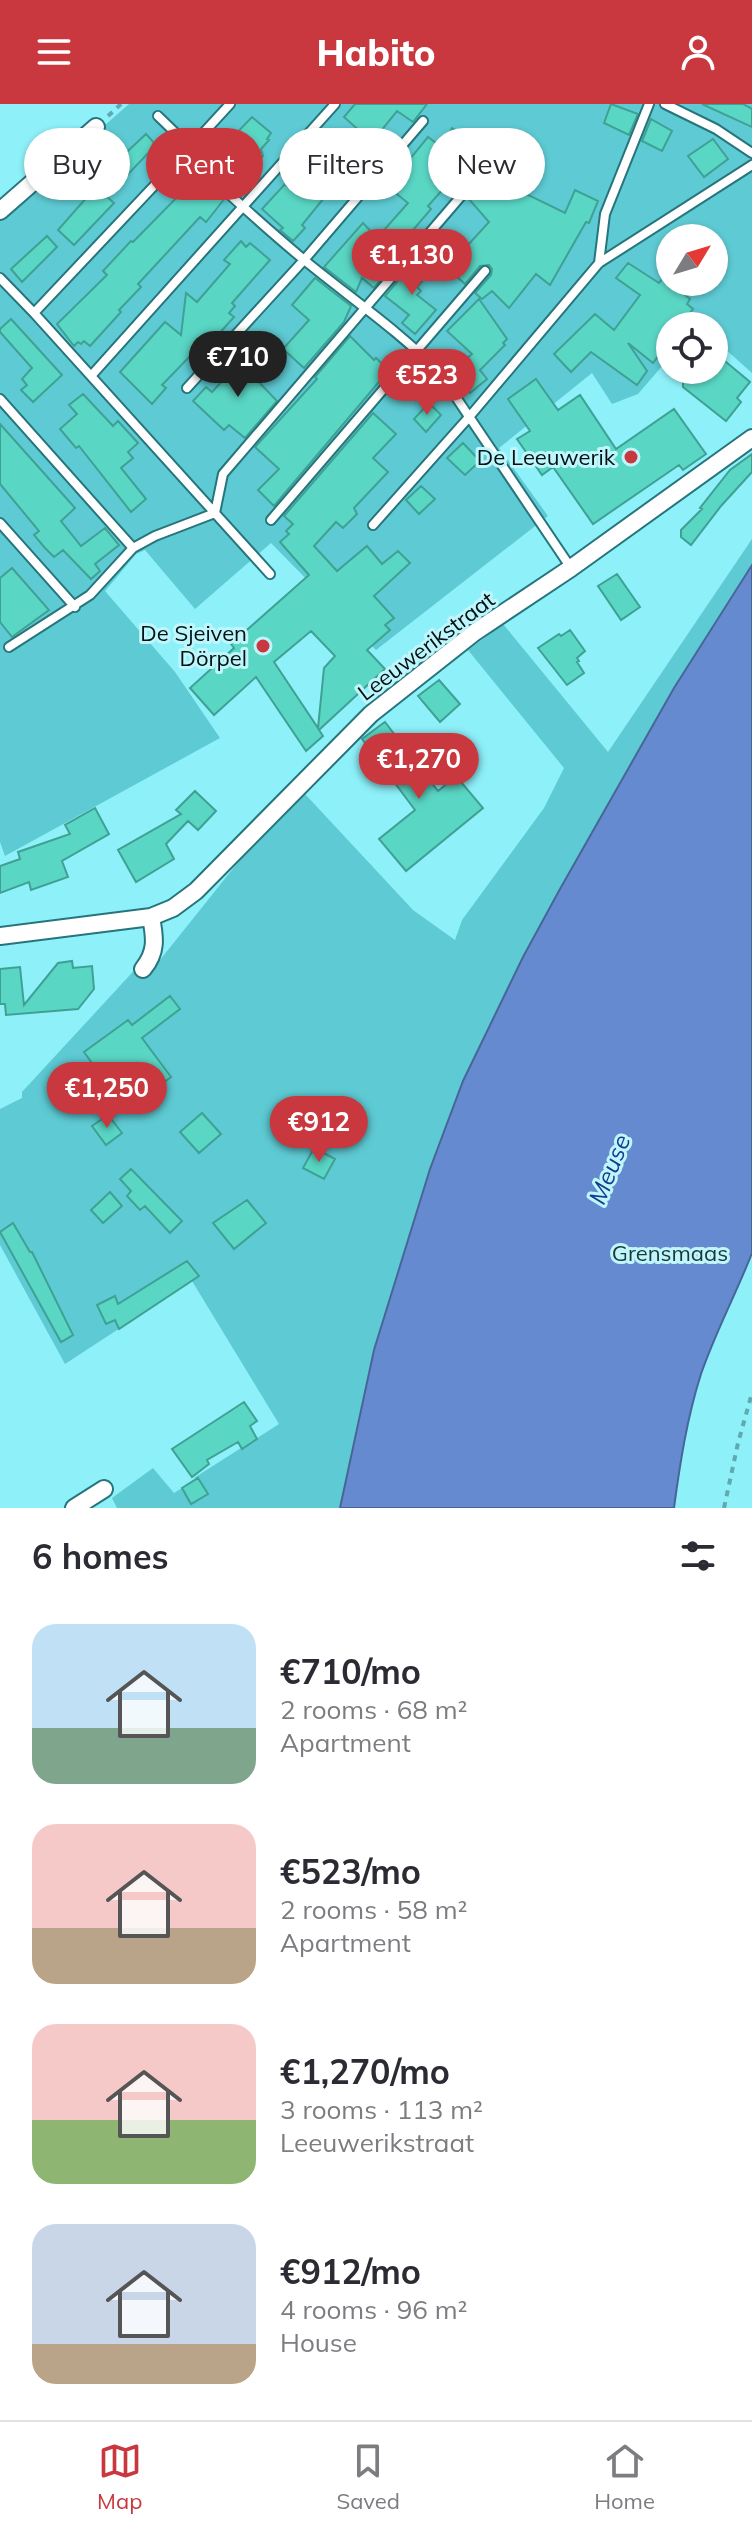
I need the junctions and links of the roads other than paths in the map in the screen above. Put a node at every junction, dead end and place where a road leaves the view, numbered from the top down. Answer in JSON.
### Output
{"nodes":[{"id":1,"x":230,"y":104,"type":"edge"},
{"id":2,"x":335,"y":104,"type":"edge"},
{"id":3,"x":649,"y":104,"type":"edge"},
{"id":4,"x":665,"y":104,"type":"edge"},
{"id":5,"x":158,"y":116,"type":"dead end"},
{"id":6,"x":423,"y":121,"type":"dead end"},
{"id":7,"x":96,"y":127,"type":"dead end"},
{"id":8,"x":168,"y":128,"type":"edge"},
{"id":9,"x":208,"y":128,"type":"edge"},
{"id":10,"x":752,"y":153,"type":"edge"},
{"id":11,"x":752,"y":165,"type":"edge"},
{"id":12,"x":146,"y":194,"type":"edge"},
{"id":13,"x":235,"y":200,"type":"edge"},
{"id":14,"x":458,"y":200,"type":"edge"},
{"id":15,"x":243,"y":208,"type":"junction"},
{"id":16,"x":0,"y":211,"type":"edge"},
{"id":17,"x":304,"y":260,"type":"junction"},
{"id":18,"x":599,"y":263,"type":"junction"},
{"id":19,"x":485,"y":271,"type":"dead end"},
{"id":20,"x":0,"y":278,"type":"edge"},
{"id":21,"x":365,"y":307,"type":"junction"},
{"id":22,"x":34,"y":313,"type":"junction"},
{"id":23,"x":417,"y":350,"type":"junction"},
{"id":24,"x":91,"y":376,"type":"junction"},
{"id":25,"x":187,"y":388,"type":"dead end"},
{"id":26,"x":0,"y":399,"type":"edge"},
{"id":27,"x":470,"y":416,"type":"junction"},
{"id":28,"x":752,"y":438,"type":"edge"},
{"id":29,"x":215,"y":513,"type":"junction"},
{"id":30,"x":271,"y":520,"type":"dead end"},
{"id":31,"x":0,"y":523,"type":"edge"},
{"id":32,"x":373,"y":525,"type":"dead end"},
{"id":33,"x":133,"y":548,"type":"junction"},
{"id":34,"x":571,"y":568,"type":"junction"},
{"id":35,"x":270,"y":574,"type":"dead end"},
{"id":36,"x":75,"y":607,"type":"junction"},
{"id":37,"x":9,"y":647,"type":"dead end"},
{"id":38,"x":151,"y":917,"type":"junction"},
{"id":39,"x":0,"y":936,"type":"edge"},
{"id":40,"x":143,"y":969,"type":"dead end"},
{"id":41,"x":104,"y":1489,"type":"dead end"},
{"id":42,"x":74,"y":1508,"type":"edge"}],
"edges":[{"from":1,"to":9,"type":"lane"},
{"from":2,"to":15,"type":"lane"},
{"from":3,"to":18,"type":"lane"},
{"from":4,"to":10,"type":"lane"},
{"from":5,"to":8,"type":"lane"},
{"from":6,"to":17,"type":"lane"},
{"from":7,"to":16,"type":"street"},
{"from":11,"to":18,"type":"lane"},
{"from":12,"to":22,"type":"lane"},
{"from":13,"to":15,"type":"lane"},
{"from":14,"to":21,"type":"lane"},
{"from":15,"to":17,"type":"lane"},
{"from":15,"to":24,"type":"lane"},
{"from":17,"to":21,"type":"lane"},
{"from":17,"to":25,"type":"lane"},
{"from":18,"to":27,"type":"lane"},
{"from":19,"to":23,"type":"lane"},
{"from":20,"to":22,"type":"lane"},
{"from":21,"to":23,"type":"lane"},
{"from":21,"to":29,"type":"lane"},
{"from":22,"to":24,"type":"lane"},
{"from":23,"to":27,"type":"lane"},
{"from":23,"to":30,"type":"lane"},
{"from":24,"to":29,"type":"lane"},
{"from":26,"to":33,"type":"lane"},
{"from":27,"to":32,"type":"lane"},
{"from":27,"to":34,"type":"lane"},
{"from":28,"to":34,"type":"street","name":"Leeuwerikstraat"},
{"from":29,"to":33,"type":"lane"},
{"from":29,"to":35,"type":"lane"},
{"from":31,"to":36,"type":"lane"},
{"from":33,"to":36,"type":"lane"},
{"from":34,"to":38,"type":"street","name":"Leeuwerikstraat"},
{"from":36,"to":37,"type":"lane"},
{"from":38,"to":39,"type":"street","name":"Leeuwerikstraat"},
{"from":38,"to":40,"type":"street"},
{"from":41,"to":42,"type":"street"}]}
